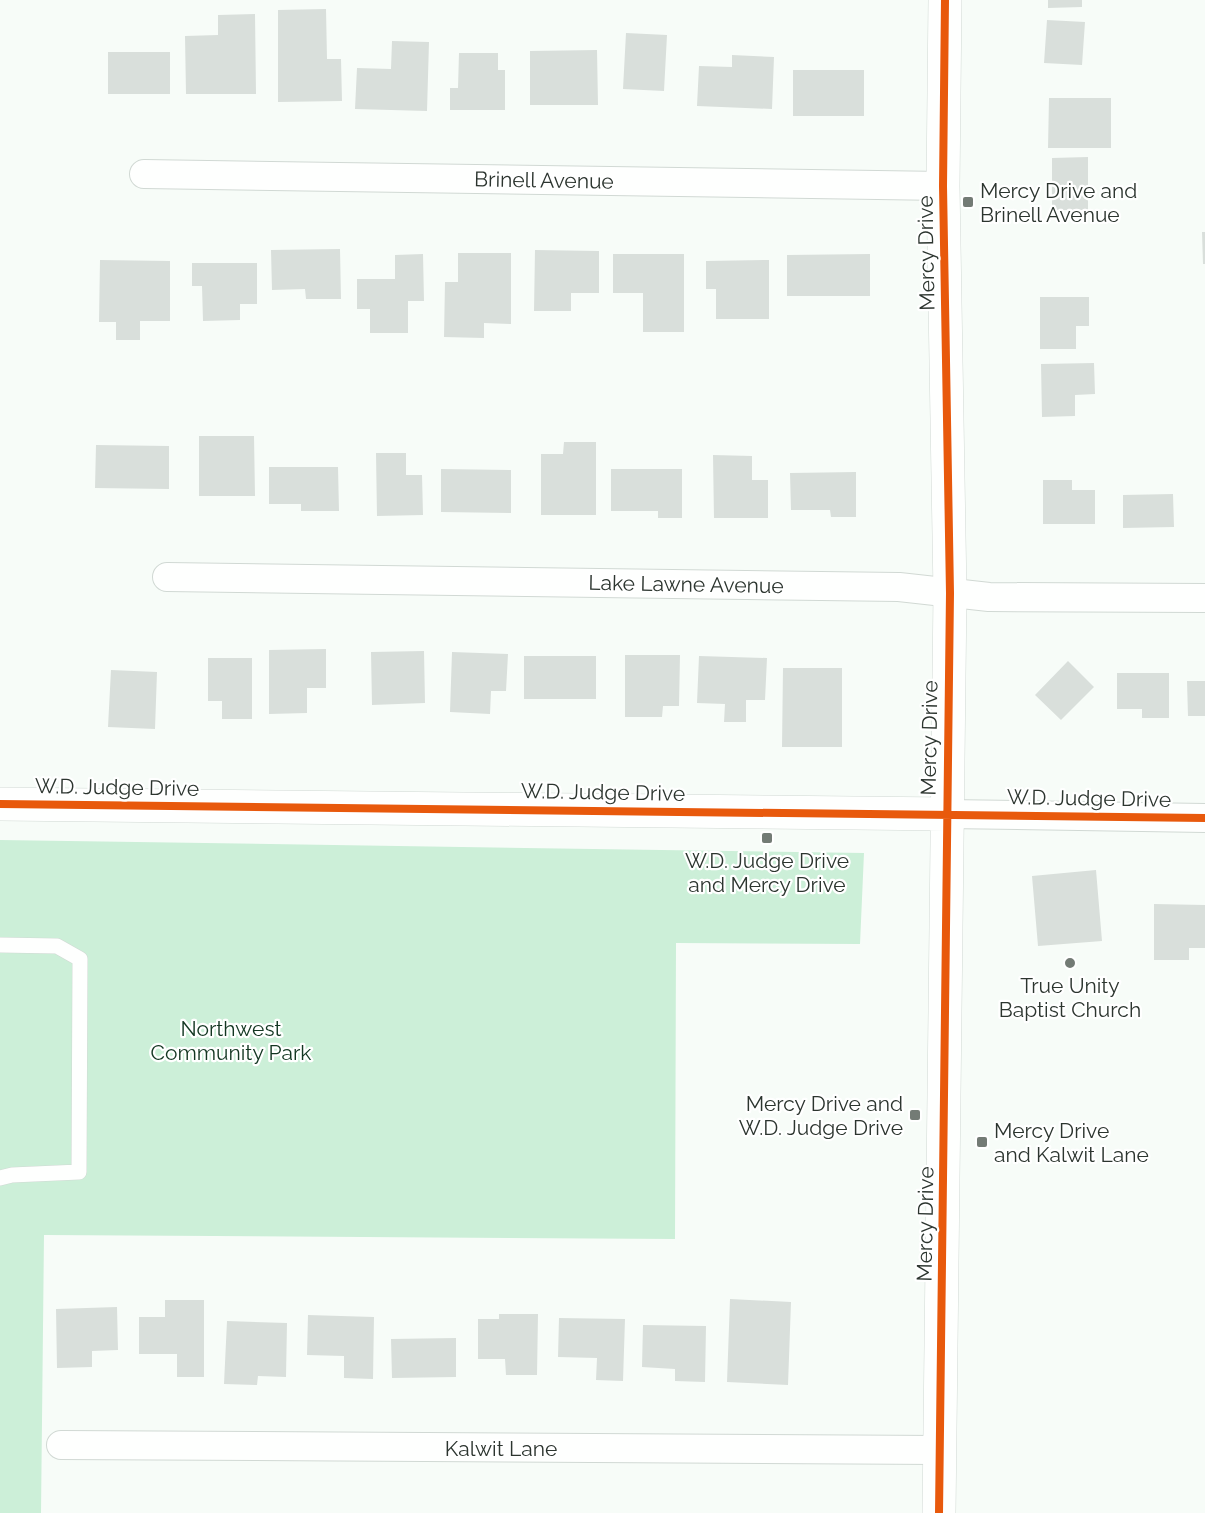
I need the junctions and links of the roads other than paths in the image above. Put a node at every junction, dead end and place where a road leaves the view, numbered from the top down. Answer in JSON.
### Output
{"nodes":[{"id":1,"x":945,"y":0,"type":"edge"},
{"id":2,"x":144,"y":174,"type":"dead end"},
{"id":3,"x":943,"y":186,"type":"junction"},
{"id":4,"x":167,"y":577,"type":"dead end"},
{"id":5,"x":950,"y":593,"type":"junction"},
{"id":6,"x":1205,"y":598,"type":"edge"},
{"id":7,"x":0,"y":804,"type":"edge"},
{"id":8,"x":946,"y":814,"type":"junction"},
{"id":9,"x":1205,"y":818,"type":"edge"},
{"id":10,"x":0,"y":945,"type":"edge"},
{"id":11,"x":0,"y":1178,"type":"edge"},
{"id":12,"x":61,"y":1445,"type":"dead end"},
{"id":13,"x":940,"y":1450,"type":"junction"},
{"id":14,"x":939,"y":1513,"type":"edge"}],
"edges":[{"from":1,"to":3,"type":"street","name":"Mercy Drive"},
{"from":2,"to":3,"type":"street","name":"Brinell Avenue"},
{"from":3,"to":5,"type":"street","name":"Mercy Drive"},
{"from":4,"to":5,"type":"street","name":"Lake Lawne Avenue"},
{"from":5,"to":6,"type":"street","name":"Lake Lawne Avenue"},
{"from":5,"to":8,"type":"street","name":"Mercy Drive"},
{"from":7,"to":8,"type":"street","name":"W.D. Judge Drive"},
{"from":8,"to":9,"type":"street","name":"W.D. Judge Drive"},
{"from":8,"to":13,"type":"street","name":"Mercy Drive"},
{"from":10,"to":11,"type":"lane"},
{"from":12,"to":13,"type":"street","name":"Kalwit Lane"},
{"from":13,"to":14,"type":"street","name":"Mercy Drive"}]}
